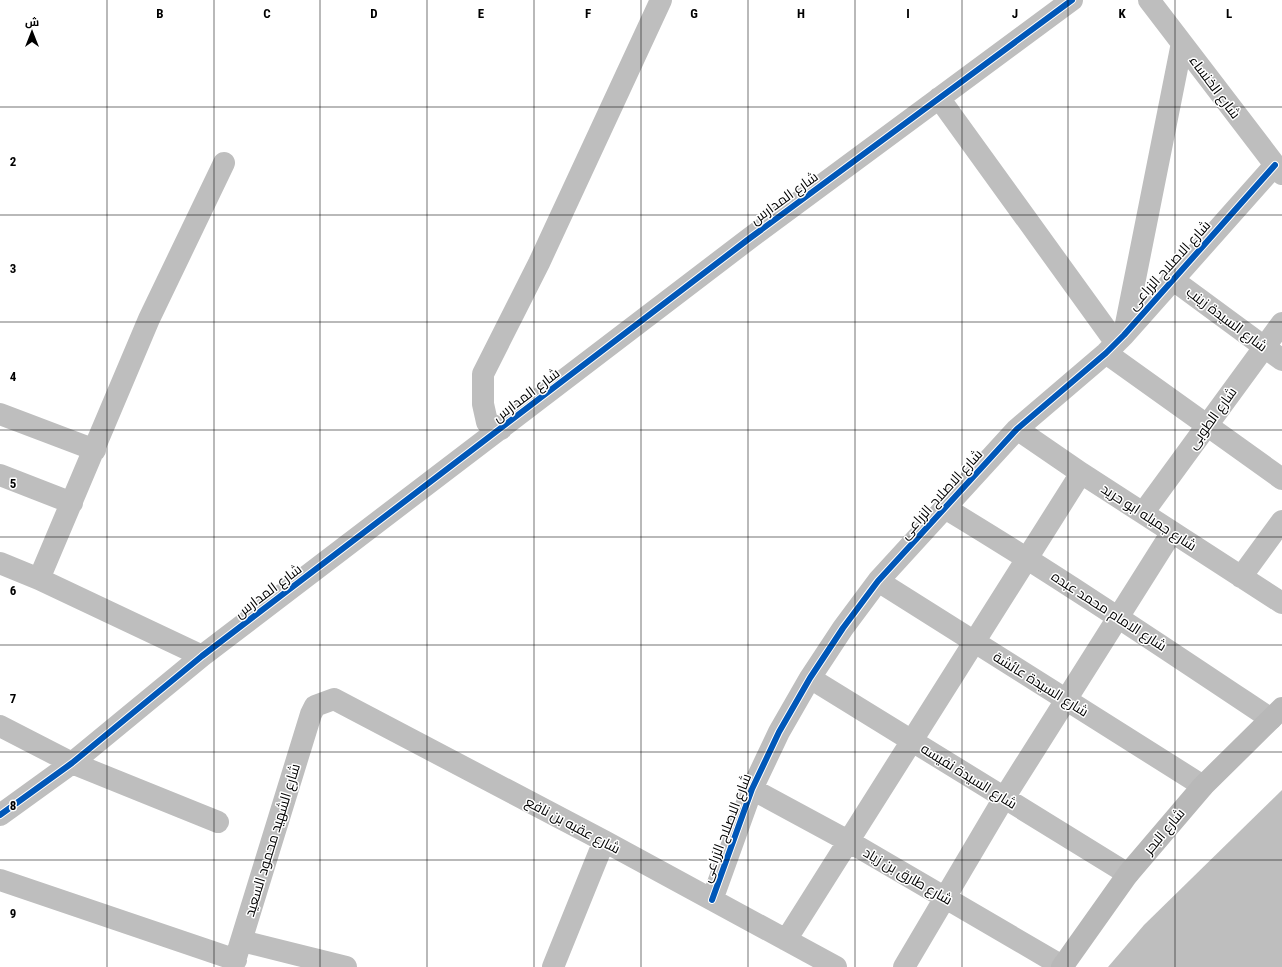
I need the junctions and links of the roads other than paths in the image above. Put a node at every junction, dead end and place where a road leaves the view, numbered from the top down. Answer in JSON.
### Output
{"nodes":[{"id":1,"x":662,"y":0,"type":"edge"},
{"id":2,"x":1072,"y":0,"type":"edge"},
{"id":3,"x":1149,"y":0,"type":"edge"},
{"id":4,"x":1182,"y":43,"type":"junction"},
{"id":5,"x":940,"y":98,"type":"junction"},
{"id":6,"x":224,"y":163,"type":"dead end"},
{"id":7,"x":1278,"y":169,"type":"edge"},
{"id":8,"x":1172,"y":279,"type":"junction"},
{"id":9,"x":1282,"y":323,"type":"edge"},
{"id":10,"x":1115,"y":343,"type":"junction"},
{"id":11,"x":1264,"y":347,"type":"junction"},
{"id":12,"x":1282,"y":360,"type":"edge"},
{"id":13,"x":0,"y":414,"type":"edge"},
{"id":14,"x":1207,"y":424,"type":"junction"},
{"id":15,"x":501,"y":429,"type":"junction"},
{"id":16,"x":1017,"y":429,"type":"junction"},
{"id":17,"x":95,"y":450,"type":"junction"},
{"id":18,"x":1081,"y":473,"type":"junction"},
{"id":19,"x":0,"y":475,"type":"edge"},
{"id":20,"x":1282,"y":479,"type":"edge"},
{"id":21,"x":72,"y":503,"type":"junction"},
{"id":22,"x":945,"y":508,"type":"junction"},
{"id":23,"x":1143,"y":513,"type":"junction"},
{"id":24,"x":1282,"y":521,"type":"edge"},
{"id":25,"x":1172,"y":532,"type":"junction"},
{"id":26,"x":1028,"y":558,"type":"junction"},
{"id":27,"x":0,"y":563,"type":"edge"},
{"id":28,"x":1241,"y":577,"type":"junction"},
{"id":29,"x":39,"y":579,"type":"junction"},
{"id":30,"x":878,"y":581,"type":"junction"},
{"id":31,"x":1282,"y":603,"type":"edge"},
{"id":32,"x":1119,"y":617,"type":"junction"},
{"id":33,"x":974,"y":642,"type":"junction"},
{"id":34,"x":202,"y":656,"type":"junction"},
{"id":35,"x":810,"y":678,"type":"junction"},
{"id":36,"x":1066,"y":699,"type":"junction"},
{"id":37,"x":311,"y":714,"type":"joint"},
{"id":38,"x":1276,"y":714,"type":"edge"},
{"id":39,"x":0,"y":726,"type":"edge"},
{"id":40,"x":912,"y":741,"type":"junction"},
{"id":41,"x":72,"y":763,"type":"junction"},
{"id":42,"x":1203,"y":786,"type":"junction"},
{"id":43,"x":752,"y":789,"type":"junction"},
{"id":44,"x":1004,"y":798,"type":"junction"},
{"id":45,"x":0,"y":815,"type":"edge"},
{"id":46,"x":218,"y":822,"type":"dead end"},
{"id":47,"x":604,"y":841,"type":"junction"},
{"id":48,"x":848,"y":841,"type":"junction"},
{"id":49,"x":1128,"y":874,"type":"junction"},
{"id":50,"x":0,"y":880,"type":"edge"},
{"id":51,"x":946,"y":897,"type":"junction"},
{"id":52,"x":712,"y":900,"type":"junction"},
{"id":53,"x":786,"y":940,"type":"junction"},
{"id":54,"x":237,"y":956,"type":"edge"},
{"id":55,"x":1062,"y":966,"type":"edge"},
{"id":56,"x":346,"y":967,"type":"edge"},
{"id":57,"x":553,"y":967,"type":"edge"},
{"id":58,"x":836,"y":967,"type":"edge"},
{"id":59,"x":904,"y":967,"type":"edge"}],
"edges":[{"from":1,"to":15,"type":"street"},
{"from":2,"to":5,"type":"street","name":"شارع المدارس"},
{"from":3,"to":4,"type":"street","name":"شارع الخنساء"},
{"from":4,"to":7,"type":"street","name":"شارع الخنساء"},
{"from":4,"to":10,"type":"street"},
{"from":5,"to":10,"type":"street"},
{"from":5,"to":15,"type":"street","name":"شارع المدارس"},
{"from":6,"to":17,"type":"street"},
{"from":7,"to":8,"type":"street","name":"شارع الاصلاح الزراعى"},
{"from":8,"to":10,"type":"street","name":"شارع الاصلاح الزراعى"},
{"from":8,"to":11,"type":"street","name":"شارع السيدة زينب"},
{"from":9,"to":11,"type":"street","name":"شارع الطوبى"},
{"from":10,"to":14,"type":"street"},
{"from":10,"to":16,"type":"street","name":"شارع الاصلاح الزراعى"},
{"from":11,"to":12,"type":"street","name":"شارع السيدة زينب"},
{"from":11,"to":14,"type":"street","name":"شارع الطوبى"},
{"from":13,"to":17,"type":"street"},
{"from":14,"to":20,"type":"street"},
{"from":14,"to":23,"type":"street","name":"شارع الطوبى"},
{"from":15,"to":34,"type":"street","name":"شارع المدارس"},
{"from":16,"to":18,"type":"street","name":"شارع جميله ابو حريد"},
{"from":16,"to":22,"type":"street","name":"شارع الاصلاح الزراعى"},
{"from":17,"to":21,"type":"street"},
{"from":18,"to":23,"type":"street","name":"شارع جميله ابو حريد"},
{"from":18,"to":26,"type":"street"},
{"from":19,"to":21,"type":"street"},
{"from":21,"to":29,"type":"street"},
{"from":22,"to":26,"type":"street","name":"شارع الامام محمد عبده"},
{"from":22,"to":30,"type":"street","name":"شارع الاصلاح الزراعى"},
{"from":23,"to":25,"type":"street","name":"شارع جميله ابو حريد"},
{"from":24,"to":28,"type":"street"},
{"from":25,"to":28,"type":"street","name":"شارع جميله ابو حريد"},
{"from":25,"to":32,"type":"street"},
{"from":26,"to":32,"type":"street","name":"شارع الامام محمد عبده"},
{"from":26,"to":33,"type":"street"},
{"from":27,"to":29,"type":"street"},
{"from":28,"to":31,"type":"street","name":"شارع جميله ابو حريد"},
{"from":29,"to":34,"type":"street"},
{"from":30,"to":33,"type":"street","name":"شارع السيدة عائشة"},
{"from":30,"to":35,"type":"street","name":"شارع الاصلاح الزراعى"},
{"from":32,"to":36,"type":"street"},
{"from":32,"to":38,"type":"street","name":"شارع الامام محمد عبده"},
{"from":33,"to":36,"type":"street","name":"شارع السيدة عائشة"},
{"from":33,"to":40,"type":"street"},
{"from":34,"to":41,"type":"street","name":"شارع المدارس"},
{"from":35,"to":40,"type":"street","name":"شارع السيدة نفيسه"},
{"from":35,"to":43,"type":"street","name":"شارع الاصلاح الزراعى"},
{"from":36,"to":42,"type":"street","name":"شارع السيدة عائشة"},
{"from":36,"to":44,"type":"street"},
{"from":37,"to":47,"type":"street","name":"شارع عقبه بن نافع"},
{"from":37,"to":54,"type":"street","name":"شارع الشهيد محمود السعيد"},
{"from":38,"to":42,"type":"street","name":"شارع البحر"},
{"from":39,"to":41,"type":"street"},
{"from":40,"to":44,"type":"street","name":"شارع السيدة نفيسه"},
{"from":40,"to":48,"type":"street"},
{"from":41,"to":45,"type":"street","name":"شارع المدارس"},
{"from":41,"to":46,"type":"street"},
{"from":42,"to":49,"type":"street","name":"شارع البحر"},
{"from":43,"to":48,"type":"street","name":"شارع طارق بن زياد"},
{"from":43,"to":52,"type":"street","name":"شارع الاصلاح الزراعى"},
{"from":44,"to":49,"type":"street","name":"شارع السيدة نفيسه"},
{"from":44,"to":51,"type":"street"},
{"from":47,"to":52,"type":"street","name":"شارع عقبه بن نافع"},
{"from":47,"to":57,"type":"street"},
{"from":48,"to":51,"type":"street","name":"شارع طارق بن زياد"},
{"from":48,"to":53,"type":"street"},
{"from":49,"to":55,"type":"street","name":"شارع البحر"},
{"from":50,"to":54,"type":"street"},
{"from":51,"to":55,"type":"street","name":"شارع طارق بن زياد"},
{"from":51,"to":59,"type":"street"},
{"from":52,"to":53,"type":"street","name":"شارع عقبه بن نافع"},
{"from":53,"to":58,"type":"street","name":"شارع عقبه بن نافع"},
{"from":54,"to":56,"type":"street"}]}
